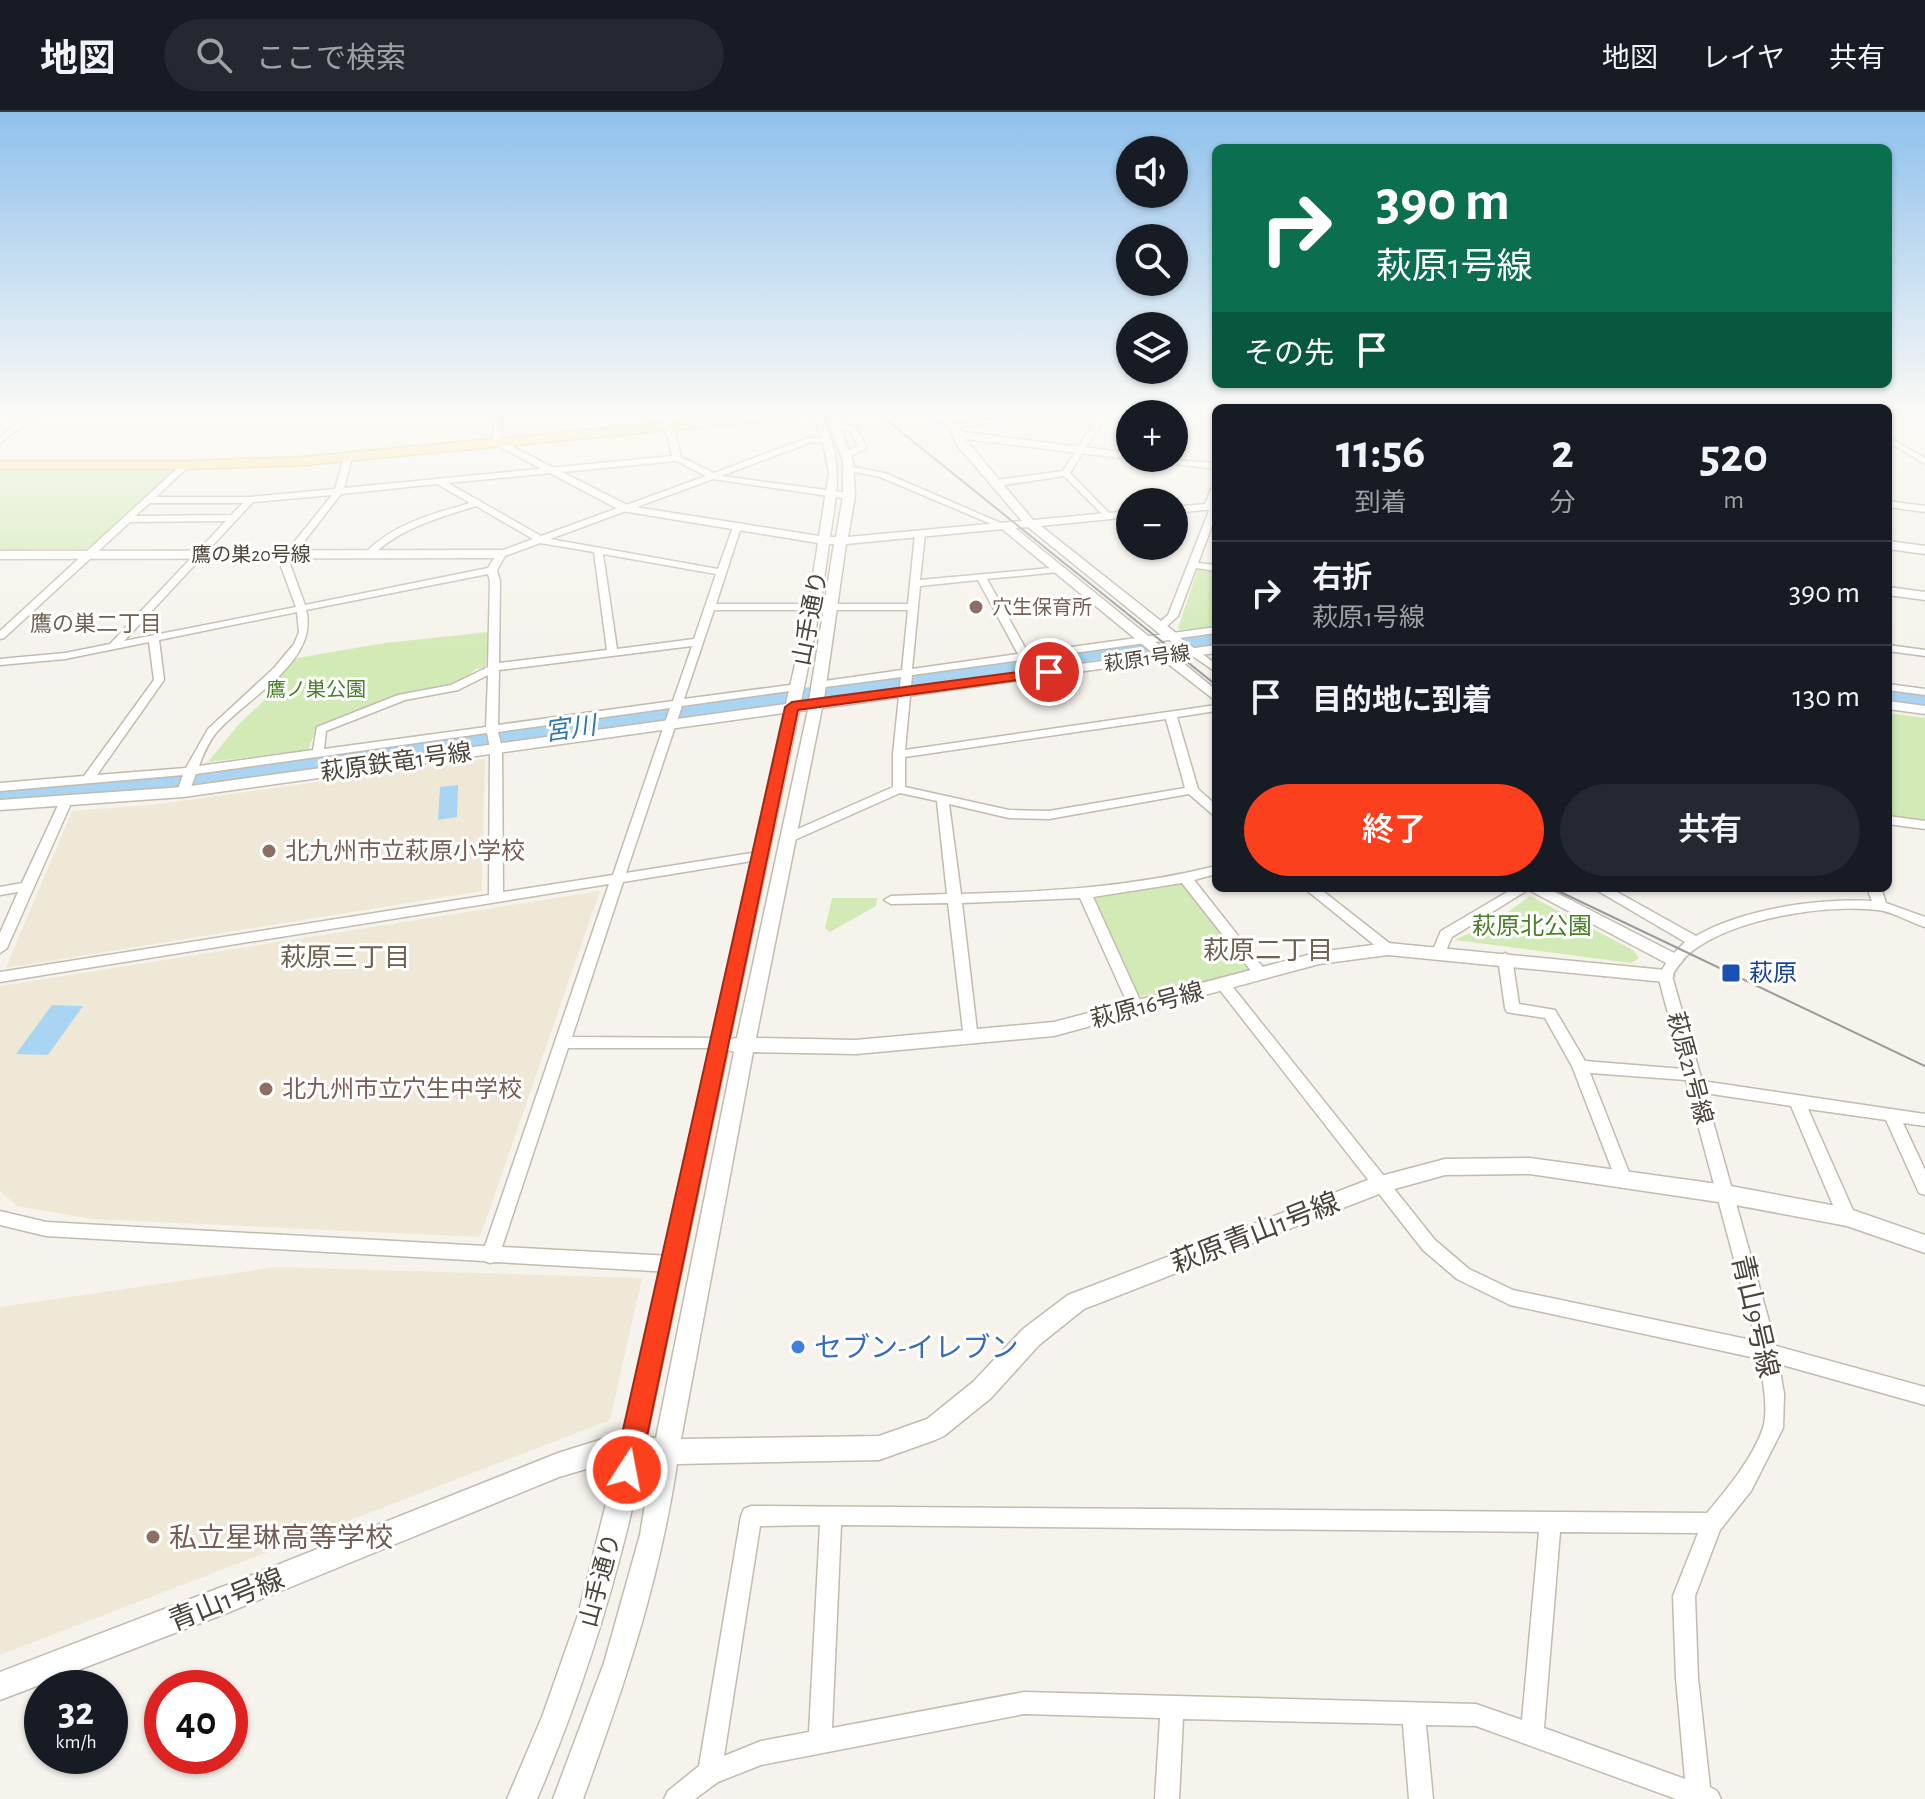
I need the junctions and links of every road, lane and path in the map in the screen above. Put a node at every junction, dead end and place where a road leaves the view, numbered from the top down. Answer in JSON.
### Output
{"nodes":[{"id":1,"x":157,"y":493,"type":"edge"},
{"id":2,"x":322,"y":493,"type":"edge"},
{"id":3,"x":338,"y":493,"type":"edge"},
{"id":4,"x":457,"y":493,"type":"edge"},
{"id":5,"x":593,"y":493,"type":"edge"},
{"id":6,"x":672,"y":493,"type":"edge"},
{"id":7,"x":817,"y":493,"type":"edge"},
{"id":8,"x":849,"y":493,"type":"edge"},
{"id":9,"x":924,"y":493,"type":"edge"},
{"id":10,"x":1005,"y":493,"type":"edge"},
{"id":11,"x":1085,"y":493,"type":"edge"},
{"id":12,"x":832,"y":495,"type":"junction"},
{"id":13,"x":849,"y":496,"type":"junction"},
{"id":14,"x":149,"y":500,"type":"junction"},
{"id":15,"x":250,"y":500,"type":"junction"},
{"id":16,"x":475,"y":504,"type":"junction"},
{"id":17,"x":1892,"y":505,"type":"edge"},
{"id":18,"x":1212,"y":507,"type":"edge"},
{"id":19,"x":626,"y":509,"type":"junction"},
{"id":20,"x":1188,"y":509,"type":"edge"},
{"id":21,"x":1925,"y":509,"type":"edge"},
{"id":22,"x":1212,"y":514,"type":"edge"},
{"id":23,"x":1116,"y":515,"type":"edge"},
{"id":24,"x":1107,"y":516,"type":"junction"},
{"id":25,"x":233,"y":518,"type":"junction"},
{"id":26,"x":127,"y":519,"type":"junction"},
{"id":27,"x":1030,"y":523,"type":"junction"},
{"id":28,"x":737,"y":527,"type":"junction"},
{"id":29,"x":1006,"y":527,"type":"junction"},
{"id":30,"x":920,"y":534,"type":"junction"},
{"id":31,"x":541,"y":540,"type":"junction"},
{"id":32,"x":824,"y":541,"type":"junction"},
{"id":33,"x":840,"y":541,"type":"junction"},
{"id":34,"x":1892,"y":546,"type":"edge"},
{"id":35,"x":1925,"y":550,"type":"edge"},
{"id":36,"x":598,"y":551,"type":"junction"},
{"id":37,"x":370,"y":553,"type":"junction"},
{"id":38,"x":287,"y":554,"type":"junction"},
{"id":39,"x":440,"y":554,"type":"junction"},
{"id":40,"x":501,"y":554,"type":"junction"},
{"id":41,"x":0,"y":555,"type":"edge"},
{"id":42,"x":88,"y":555,"type":"junction"},
{"id":43,"x":197,"y":555,"type":"junction"},
{"id":44,"x":1193,"y":565,"type":"junction"},
{"id":45,"x":1212,"y":567,"type":"edge"},
{"id":46,"x":1058,"y":569,"type":"junction"},
{"id":47,"x":492,"y":570,"type":"junction"},
{"id":48,"x":721,"y":572,"type":"junction"},
{"id":49,"x":982,"y":578,"type":"junction"},
{"id":50,"x":440,"y":579,"type":"junction"},
{"id":51,"x":916,"y":583,"type":"junction"},
{"id":52,"x":1892,"y":592,"type":"edge"},
{"id":53,"x":1925,"y":596,"type":"edge"},
{"id":54,"x":300,"y":607,"type":"junction"},
{"id":55,"x":710,"y":607,"type":"junction"},
{"id":56,"x":814,"y":607,"type":"junction"},
{"id":57,"x":829,"y":607,"type":"junction"},
{"id":58,"x":912,"y":607,"type":"junction"},
{"id":59,"x":1160,"y":627,"type":"junction"},
{"id":60,"x":1212,"y":631,"type":"edge"},
{"id":61,"x":0,"y":636,"type":"edge"},
{"id":62,"x":1171,"y":636,"type":"junction"},
{"id":63,"x":154,"y":638,"type":"junction"},
{"id":64,"x":1144,"y":640,"type":"junction"},
{"id":65,"x":698,"y":642,"type":"junction"},
{"id":66,"x":113,"y":646,"type":"junction"},
{"id":67,"x":1212,"y":649,"type":"edge"},
{"id":68,"x":1892,"y":649,"type":"edge"},
{"id":69,"x":612,"y":652,"type":"junction"},
{"id":70,"x":1191,"y":652,"type":"junction"},
{"id":71,"x":1925,"y":653,"type":"edge"},
{"id":72,"x":1024,"y":656,"type":"junction"},
{"id":73,"x":1164,"y":656,"type":"junction"},
{"id":74,"x":0,"y":662,"type":"edge"},
{"id":75,"x":1212,"y":666,"type":"edge"},
{"id":76,"x":496,"y":667,"type":"junction"},
{"id":77,"x":907,"y":681,"type":"junction"},
{"id":78,"x":1892,"y":688,"type":"edge"},
{"id":79,"x":1925,"y":692,"type":"edge"},
{"id":80,"x":1212,"y":694,"type":"edge"},
{"id":81,"x":806,"y":695,"type":"junction"},
{"id":82,"x":1892,"y":706,"type":"edge"},
{"id":83,"x":1212,"y":709,"type":"edge"},
{"id":84,"x":1925,"y":710,"type":"edge"},
{"id":85,"x":674,"y":713,"type":"junction"},
{"id":86,"x":1171,"y":715,"type":"junction"},
{"id":87,"x":494,"y":740,"type":"junction"},
{"id":88,"x":318,"y":753,"type":"junction"},
{"id":89,"x":899,"y":754,"type":"junction"},
{"id":90,"x":87,"y":781,"type":"junction"},
{"id":91,"x":186,"y":782,"type":"junction"},
{"id":92,"x":0,"y":787,"type":"edge"},
{"id":93,"x":899,"y":789,"type":"junction"},
{"id":94,"x":1192,"y":790,"type":"junction"},
{"id":95,"x":66,"y":801,"type":"junction"},
{"id":96,"x":943,"y":801,"type":"junction"},
{"id":97,"x":0,"y":805,"type":"edge"},
{"id":98,"x":1212,"y":808,"type":"edge"},
{"id":99,"x":1892,"y":821,"type":"edge"},
{"id":100,"x":1925,"y":825,"type":"edge"},
{"id":101,"x":786,"y":839,"type":"junction"},
{"id":102,"x":758,"y":856,"type":"junction"},
{"id":103,"x":1212,"y":871,"type":"edge"},
{"id":104,"x":1186,"y":879,"type":"junction"},
{"id":105,"x":617,"y":881,"type":"junction"},
{"id":106,"x":26,"y":887,"type":"junction"},
{"id":107,"x":0,"y":891,"type":"edge"},
{"id":108,"x":1316,"y":892,"type":"edge"},
{"id":109,"x":1517,"y":892,"type":"edge"},
{"id":110,"x":1542,"y":892,"type":"edge"},
{"id":111,"x":1605,"y":892,"type":"edge"},
{"id":112,"x":1875,"y":892,"type":"edge"},
{"id":113,"x":1085,"y":894,"type":"junction"},
{"id":114,"x":496,"y":898,"type":"junction"},
{"id":115,"x":954,"y":898,"type":"junction"},
{"id":116,"x":891,"y":900,"type":"dead end"},
{"id":117,"x":1880,"y":906,"type":"junction"},
{"id":118,"x":1925,"y":922,"type":"edge"},
{"id":119,"x":0,"y":948,"type":"edge"},
{"id":120,"x":1388,"y":949,"type":"junction"},
{"id":121,"x":1439,"y":952,"type":"junction"},
{"id":122,"x":1680,"y":956,"type":"junction"},
{"id":123,"x":1505,"y":958,"type":"junction"},
{"id":124,"x":1260,"y":973,"type":"junction"},
{"id":125,"x":0,"y":977,"type":"edge"},
{"id":126,"x":1223,"y":985,"type":"junction"},
{"id":127,"x":1137,"y":1009,"type":"junction"},
{"id":128,"x":971,"y":1039,"type":"junction"},
{"id":129,"x":564,"y":1042,"type":"junction"},
{"id":130,"x":720,"y":1043,"type":"junction"},
{"id":131,"x":745,"y":1046,"type":"junction"},
{"id":132,"x":1580,"y":1066,"type":"junction"},
{"id":133,"x":1693,"y":1081,"type":"junction"},
{"id":134,"x":1797,"y":1101,"type":"junction"},
{"id":135,"x":1892,"y":1116,"type":"junction"},
{"id":136,"x":1925,"y":1120,"type":"edge"},
{"id":137,"x":1624,"y":1180,"type":"junction"},
{"id":138,"x":1381,"y":1184,"type":"junction"},
{"id":139,"x":1925,"y":1188,"type":"edge"},
{"id":140,"x":1725,"y":1194,"type":"junction"},
{"id":141,"x":1847,"y":1217,"type":"junction"},
{"id":142,"x":0,"y":1218,"type":"edge"},
{"id":143,"x":1925,"y":1244,"type":"edge"},
{"id":144,"x":490,"y":1256,"type":"junction"},
{"id":145,"x":671,"y":1264,"type":"junction"},
{"id":146,"x":1768,"y":1352,"type":"junction"},
{"id":147,"x":1925,"y":1396,"type":"edge"},
{"id":148,"x":631,"y":1447,"type":"junction"},
{"id":149,"x":666,"y":1452,"type":"junction"},
{"id":150,"x":831,"y":1515,"type":"junction"},
{"id":151,"x":1550,"y":1523,"type":"junction"},
{"id":152,"x":1712,"y":1523,"type":"junction"},
{"id":153,"x":0,"y":1686,"type":"edge"},
{"id":154,"x":1172,"y":1708,"type":"junction"},
{"id":155,"x":1414,"y":1714,"type":"junction"},
{"id":156,"x":1532,"y":1733,"type":"junction"},
{"id":157,"x":820,"y":1740,"type":"junction"},
{"id":158,"x":710,"y":1773,"type":"junction"},
{"id":159,"x":1702,"y":1798,"type":"edge"},
{"id":160,"x":522,"y":1799,"type":"edge"},
{"id":161,"x":568,"y":1799,"type":"edge"},
{"id":162,"x":676,"y":1799,"type":"edge"},
{"id":163,"x":1167,"y":1799,"type":"edge"},
{"id":164,"x":1421,"y":1799,"type":"edge"}],
"edges":[{"from":1,"to":14,"type":"street"},
{"from":2,"to":15,"type":"street"},
{"from":3,"to":38,"type":"street"},
{"from":4,"to":16,"type":"street"},
{"from":5,"to":19,"type":"street"},
{"from":6,"to":19,"type":"street"},
{"from":7,"to":12,"type":"street"},
{"from":8,"to":13,"type":"street","name":"山手通り"},
{"from":9,"to":29,"type":"street"},
{"from":10,"to":27,"type":"street"},
{"from":11,"to":24,"type":"street"},
{"from":12,"to":13,"type":"street"},
{"from":12,"to":32,"type":"street","name":"山手通り"},
{"from":13,"to":33,"type":"street","name":"山手通り"},
{"from":14,"to":15,"type":"street"},
{"from":14,"to":26,"type":"street"},
{"from":15,"to":25,"type":"street"},
{"from":16,"to":31,"type":"street"},
{"from":16,"to":37,"type":"street"},
{"from":17,"to":21,"type":"street"},
{"from":18,"to":20,"type":"street"},
{"from":19,"to":28,"type":"street"},
{"from":19,"to":31,"type":"street"},
{"from":22,"to":44,"type":"street"},
{"from":23,"to":24,"type":"street"},
{"from":24,"to":27,"type":"street"},
{"from":25,"to":26,"type":"street"},
{"from":25,"to":43,"type":"street"},
{"from":26,"to":42,"type":"street"},
{"from":27,"to":29,"type":"street"},
{"from":27,"to":59,"type":"street"},
{"from":28,"to":32,"type":"street"},
{"from":28,"to":48,"type":"street"},
{"from":29,"to":30,"type":"street"},
{"from":29,"to":46,"type":"street"},
{"from":30,"to":33,"type":"street"},
{"from":30,"to":51,"type":"street"},
{"from":31,"to":36,"type":"street"},
{"from":31,"to":40,"type":"street"},
{"from":32,"to":33,"type":"street"},
{"from":32,"to":56,"type":"street","name":"山手通り"},
{"from":33,"to":57,"type":"street","name":"山手通り"},
{"from":34,"to":35,"type":"street"},
{"from":36,"to":48,"type":"street"},
{"from":36,"to":69,"type":"street"},
{"from":37,"to":38,"type":"street","name":"鷹の巣20号線"},
{"from":37,"to":39,"type":"street","name":"鷹の巣20号線"},
{"from":38,"to":43,"type":"street","name":"鷹の巣20号線"},
{"from":38,"to":54,"type":"street"},
{"from":39,"to":40,"type":"street","name":"鷹の巣20号線"},
{"from":39,"to":50,"type":"street"},
{"from":40,"to":47,"type":"street"},
{"from":41,"to":42,"type":"street","name":"鷹の巣20号線"},
{"from":42,"to":43,"type":"street","name":"鷹の巣20号線"},
{"from":42,"to":61,"type":"street"},
{"from":43,"to":66,"type":"street"},
{"from":44,"to":45,"type":"street"},
{"from":44,"to":59,"type":"street"},
{"from":46,"to":49,"type":"street"},
{"from":46,"to":64,"type":"street"},
{"from":47,"to":50,"type":"street"},
{"from":47,"to":76,"type":"street"},
{"from":48,"to":55,"type":"street"},
{"from":49,"to":51,"type":"street"},
{"from":49,"to":72,"type":"street"},
{"from":50,"to":54,"type":"street"},
{"from":51,"to":58,"type":"street"},
{"from":52,"to":53,"type":"street"},
{"from":54,"to":63,"type":"street"},
{"from":54,"to":91,"type":"street"},
{"from":55,"to":56,"type":"street"},
{"from":55,"to":65,"type":"street"},
{"from":56,"to":81,"type":"street","name":"山手通り"},
{"from":57,"to":58,"type":"street"},
{"from":57,"to":81,"type":"street","name":"山手通り"},
{"from":58,"to":77,"type":"street"},
{"from":59,"to":62,"type":"street"},
{"from":60,"to":62,"type":"street"},
{"from":62,"to":64,"type":"street"},
{"from":62,"to":70,"type":"street"},
{"from":63,"to":66,"type":"street"},
{"from":63,"to":90,"type":"street"},
{"from":64,"to":72,"type":"street"},
{"from":64,"to":73,"type":"street"},
{"from":65,"to":69,"type":"street"},
{"from":65,"to":85,"type":"street"},
{"from":66,"to":74,"type":"street"},
{"from":67,"to":70,"type":"street","name":"萩原1号線"},
{"from":68,"to":71,"type":"street"},
{"from":69,"to":76,"type":"street"},
{"from":70,"to":73,"type":"street","name":"萩原1号線"},
{"from":70,"to":75,"type":"street"},
{"from":72,"to":77,"type":"street"},
{"from":73,"to":77,"type":"street","name":"萩原1号線"},
{"from":73,"to":80,"type":"street"},
{"from":76,"to":87,"type":"street"},
{"from":76,"to":88,"type":"street"},
{"from":77,"to":81,"type":"street","name":"萩原1号線"},
{"from":77,"to":89,"type":"street"},
{"from":78,"to":79,"type":"street"},
{"from":81,"to":85,"type":"street","name":"萩原鉄竜1号線"},
{"from":81,"to":101,"type":"street","name":"山手通り"},
{"from":81,"to":102,"type":"street","name":"山手通り"},
{"from":82,"to":84,"type":"street"},
{"from":83,"to":86,"type":"street"},
{"from":85,"to":87,"type":"street","name":"萩原鉄竜1号線"},
{"from":85,"to":105,"type":"street"},
{"from":86,"to":89,"type":"street"},
{"from":86,"to":94,"type":"street"},
{"from":87,"to":88,"type":"street"},
{"from":87,"to":91,"type":"street","name":"萩原鉄竜1号線"},
{"from":87,"to":114,"type":"street"},
{"from":88,"to":91,"type":"street"},
{"from":89,"to":93,"type":"street"},
{"from":90,"to":91,"type":"street"},
{"from":90,"to":92,"type":"street"},
{"from":91,"to":95,"type":"street","name":"萩原鉄竜1号線"},
{"from":93,"to":96,"type":"street"},
{"from":93,"to":101,"type":"street"},
{"from":94,"to":96,"type":"street"},
{"from":94,"to":98,"type":"street"},
{"from":95,"to":97,"type":"street","name":"萩原鉄竜1号線"},
{"from":95,"to":106,"type":"street"},
{"from":96,"to":115,"type":"street"},
{"from":99,"to":100,"type":"street"},
{"from":101,"to":131,"type":"street","name":"山手通り"},
{"from":102,"to":105,"type":"street"},
{"from":102,"to":130,"type":"street","name":"山手通り"},
{"from":103,"to":104,"type":"street"},
{"from":104,"to":113,"type":"street"},
{"from":104,"to":124,"type":"street"},
{"from":105,"to":114,"type":"street"},
{"from":105,"to":129,"type":"street"},
{"from":106,"to":107,"type":"street"},
{"from":106,"to":119,"type":"street"},
{"from":108,"to":120,"type":"street"},
{"from":109,"to":121,"type":"street"},
{"from":110,"to":122,"type":"street"},
{"from":111,"to":122,"type":"street"},
{"from":112,"to":117,"type":"street"},
{"from":113,"to":115,"type":"street"},
{"from":113,"to":127,"type":"street"},
{"from":114,"to":125,"type":"street"},
{"from":115,"to":116,"type":"street"},
{"from":115,"to":128,"type":"street"},
{"from":117,"to":118,"type":"street"},
{"from":117,"to":122,"type":"street"},
{"from":120,"to":121,"type":"street","name":"萩原16号線"},
{"from":120,"to":124,"type":"street","name":"萩原16号線"},
{"from":121,"to":123,"type":"street","name":"萩原16号線"},
{"from":122,"to":123,"type":"street","name":"萩原16号線"},
{"from":122,"to":133,"type":"street","name":"萩原21号線"},
{"from":123,"to":132,"type":"street"},
{"from":124,"to":126,"type":"street","name":"萩原16号線"},
{"from":126,"to":127,"type":"street","name":"萩原16号線"},
{"from":126,"to":138,"type":"street"},
{"from":127,"to":128,"type":"street","name":"萩原16号線"},
{"from":128,"to":131,"type":"street","name":"萩原16号線"},
{"from":129,"to":130,"type":"street"},
{"from":129,"to":144,"type":"street"},
{"from":130,"to":131,"type":"street","name":"萩原16号線"},
{"from":130,"to":145,"type":"street","name":"山手通り"},
{"from":131,"to":149,"type":"street","name":"山手通り"},
{"from":132,"to":133,"type":"street"},
{"from":132,"to":137,"type":"street"},
{"from":133,"to":134,"type":"street"},
{"from":133,"to":140,"type":"street","name":"萩原21号線"},
{"from":134,"to":135,"type":"street"},
{"from":134,"to":141,"type":"street"},
{"from":135,"to":136,"type":"street"},
{"from":135,"to":139,"type":"street"},
{"from":137,"to":138,"type":"street","name":"萩原青山1号線"},
{"from":137,"to":140,"type":"street","name":"萩原青山1号線"},
{"from":138,"to":146,"type":"street"},
{"from":138,"to":149,"type":"street","name":"萩原青山1号線"},
{"from":140,"to":141,"type":"street","name":"萩原青山1号線"},
{"from":140,"to":146,"type":"street","name":"青山9号線"},
{"from":141,"to":143,"type":"street","name":"萩原青山1号線"},
{"from":142,"to":144,"type":"street"},
{"from":144,"to":145,"type":"street"},
{"from":145,"to":148,"type":"street","name":"山手通り"},
{"from":146,"to":147,"type":"street"},
{"from":146,"to":152,"type":"street","name":"青山9号線"},
{"from":148,"to":149,"type":"street","name":"萩原青山1号線"},
{"from":148,"to":153,"type":"street","name":"青山1号線"},
{"from":148,"to":160,"type":"street","name":"山手通り"},
{"from":149,"to":161,"type":"street","name":"山手通り"},
{"from":150,"to":151,"type":"street"},
{"from":150,"to":157,"type":"street"},
{"from":150,"to":158,"type":"street"},
{"from":151,"to":152,"type":"street"},
{"from":151,"to":156,"type":"street"},
{"from":152,"to":159,"type":"street","name":"青山9号線"},
{"from":154,"to":155,"type":"street"},
{"from":154,"to":157,"type":"street"},
{"from":154,"to":163,"type":"street"},
{"from":155,"to":156,"type":"street"},
{"from":155,"to":164,"type":"street"},
{"from":156,"to":159,"type":"street"},
{"from":157,"to":158,"type":"street"},
{"from":158,"to":162,"type":"street"}]}
